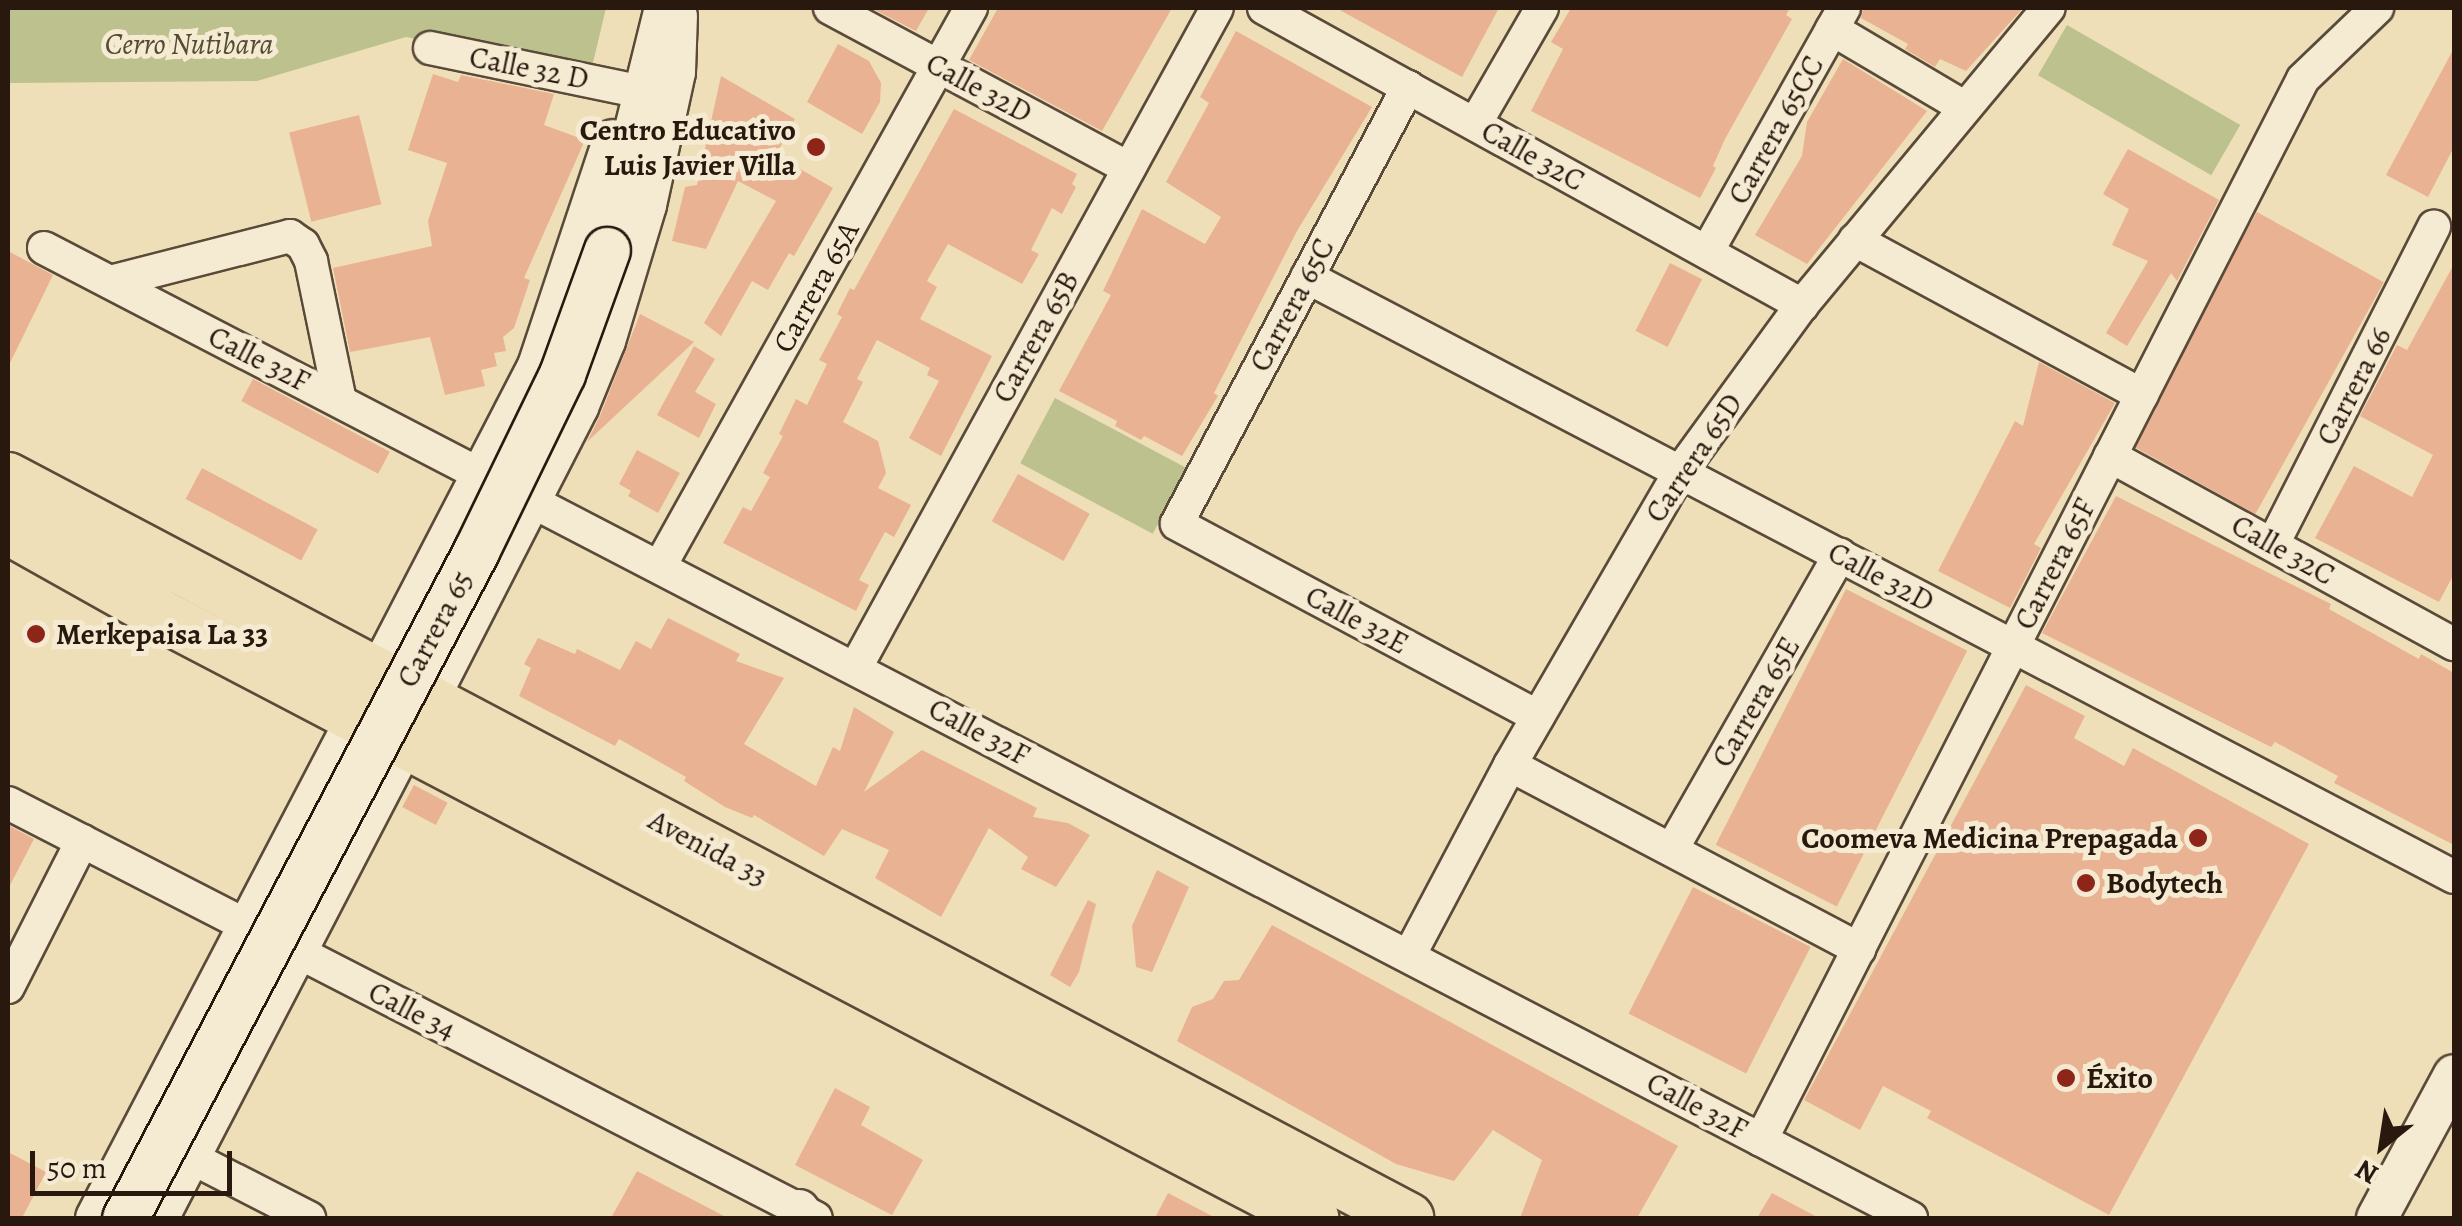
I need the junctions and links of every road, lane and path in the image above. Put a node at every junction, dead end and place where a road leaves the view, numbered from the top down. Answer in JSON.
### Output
{"nodes":[{"id":1,"x":657,"y":8,"type":"edge"},
{"id":2,"x":667,"y":8,"type":"edge"},
{"id":3,"x":677,"y":8,"type":"edge"},
{"id":4,"x":830,"y":8,"type":"edge"},
{"id":5,"x":971,"y":8,"type":"edge"},
{"id":6,"x":1217,"y":8,"type":"edge"},
{"id":7,"x":1264,"y":8,"type":"edge"},
{"id":8,"x":1542,"y":8,"type":"edge"},
{"id":9,"x":2049,"y":8,"type":"edge"},
{"id":10,"x":2377,"y":8,"type":"edge"},
{"id":11,"x":1299,"y":16,"type":"edge"},
{"id":12,"x":1838,"y":18,"type":"edge"},
{"id":13,"x":430,"y":48,"type":"dead end"},
{"id":14,"x":938,"y":66,"type":"junction"},
{"id":15,"x":1408,"y":87,"type":"junction"},
{"id":16,"x":628,"y":89,"type":"junction"},
{"id":17,"x":1964,"y":108,"type":"junction"},
{"id":18,"x":1475,"y":124,"type":"junction"},
{"id":19,"x":1129,"y":168,"type":"junction"},
{"id":20,"x":2434,"y":227,"type":"dead end"},
{"id":21,"x":1855,"y":240,"type":"junction"},
{"id":22,"x":44,"y":248,"type":"dead end"},
{"id":23,"x":1706,"y":252,"type":"junction"},
{"id":24,"x":1307,"y":276,"type":"junction"},
{"id":25,"x":110,"y":282,"type":"junction"},
{"id":26,"x":1802,"y":305,"type":"junction"},
{"id":27,"x":2142,"y":395,"type":"junction"},
{"id":28,"x":340,"y":401,"type":"junction"},
{"id":29,"x":2110,"y":456,"type":"junction"},
{"id":30,"x":1680,"y":472,"type":"junction"},
{"id":31,"x":482,"y":474,"type":"junction"},
{"id":32,"x":8,"y":478,"type":"edge"},
{"id":33,"x":532,"y":499,"type":"junction"},
{"id":34,"x":1176,"y":524,"type":"joint"},
{"id":35,"x":8,"y":530,"type":"edge"},
{"id":36,"x":2273,"y":544,"type":"junction"},
{"id":37,"x":1840,"y":556,"type":"junction"},
{"id":38,"x":660,"y":566,"type":"junction"},
{"id":39,"x":2451,"y":634,"type":"edge"},
{"id":40,"x":2013,"y":646,"type":"junction"},
{"id":41,"x":856,"y":668,"type":"junction"},
{"id":42,"x":368,"y":696,"type":"junction"},
{"id":43,"x":1538,"y":717,"type":"junction"},
{"id":44,"x":416,"y":721,"type":"junction"},
{"id":45,"x":1510,"y":765,"type":"junction"},
{"id":46,"x":8,"y":803,"type":"edge"},
{"id":47,"x":82,"y":841,"type":"junction"},
{"id":48,"x":1672,"y":850,"type":"junction"},
{"id":49,"x":2454,"y":877,"type":"edge"},
{"id":50,"x":248,"y":926,"type":"junction"},
{"id":51,"x":1859,"y":949,"type":"junction"},
{"id":52,"x":296,"y":951,"type":"junction"},
{"id":53,"x":1409,"y":956,"type":"junction"},
{"id":54,"x":8,"y":987,"type":"edge"},
{"id":55,"x":2454,"y":1075,"type":"edge"},
{"id":56,"x":1761,"y":1140,"type":"junction"},
{"id":57,"x":190,"y":1157,"type":"junction"},
{"id":58,"x":806,"y":1216,"type":"edge"},
{"id":59,"x":96,"y":1218,"type":"edge"},
{"id":60,"x":124,"y":1218,"type":"edge"},
{"id":61,"x":158,"y":1218,"type":"edge"},
{"id":62,"x":309,"y":1218,"type":"edge"},
{"id":63,"x":1313,"y":1218,"type":"edge"},
{"id":64,"x":1408,"y":1218,"type":"edge"},
{"id":65,"x":1912,"y":1218,"type":"edge"},
{"id":66,"x":2377,"y":1218,"type":"edge"}],
"edges":[{"from":1,"to":16,"type":"street","name":"Carrera 65"},
{"from":2,"to":60,"type":"main road","name":"Carrera 65","bridge":true},
{"from":3,"to":33,"type":"street","name":"Carrera 65"},
{"from":4,"to":14,"type":"street","name":"Calle 32D"},
{"from":5,"to":14,"type":"street","name":"Carrera 65A"},
{"from":6,"to":19,"type":"street","name":"Carrera 65B"},
{"from":7,"to":11,"type":"street","name":"Calle 32C"},
{"from":8,"to":18,"type":"street"},
{"from":9,"to":17,"type":"street","name":"Carrera 65D"},
{"from":10,"to":27,"type":"street","name":"Carrera 65F"},
{"from":11,"to":15,"type":"street","name":"Calle 32C"},
{"from":12,"to":17,"type":"street"},
{"from":12,"to":23,"type":"street","name":"Carrera 65CC"},
{"from":13,"to":16,"type":"street","name":"Calle 32 D"},
{"from":14,"to":19,"type":"street","name":"Calle 32D"},
{"from":14,"to":38,"type":"street","name":"Carrera 65A"},
{"from":15,"to":18,"type":"street","name":"Calle 32C"},
{"from":15,"to":24,"type":"street","name":"Carrera 65C"},
{"from":16,"to":31,"type":"street","name":"Carrera 65"},
{"from":17,"to":21,"type":"street","name":"Carrera 65D"},
{"from":18,"to":23,"type":"street","name":"Calle 32C"},
{"from":19,"to":41,"type":"street","name":"Carrera 65B"},
{"from":20,"to":36,"type":"street","name":"Carrera 66"},
{"from":21,"to":26,"type":"street","name":"Carrera 65D"},
{"from":21,"to":27,"type":"street"},
{"from":22,"to":25,"type":"street","name":"Calle 32F"},
{"from":23,"to":26,"type":"street","name":"Calle 32C"},
{"from":24,"to":30,"type":"street","name":"Calle 32D"},
{"from":24,"to":34,"type":"street","name":"Carrera 65C"},
{"from":25,"to":28,"type":"street","name":"Calle 32F"},
{"from":25,"to":28,"type":"street"},
{"from":26,"to":30,"type":"street","name":"Carrera 65D"},
{"from":27,"to":29,"type":"street","name":"Carrera 65F"},
{"from":28,"to":31,"type":"street","name":"Calle 32F"},
{"from":29,"to":36,"type":"street","name":"Calle 32C"},
{"from":29,"to":40,"type":"street","name":"Carrera 65F"},
{"from":30,"to":37,"type":"street","name":"Calle 32D"},
{"from":30,"to":43,"type":"street","name":"Carrera 65D"},
{"from":31,"to":33,"type":"street","name":"Calle 32F"},
{"from":31,"to":42,"type":"street","name":"Carrera 65"},
{"from":32,"to":42,"type":"main road","name":"Avenida 33"},
{"from":33,"to":38,"type":"street","name":"Calle 32F"},
{"from":33,"to":44,"type":"street","name":"Carrera 65"},
{"from":34,"to":43,"type":"street","name":"Calle 32E"},
{"from":35,"to":42,"type":"main road","name":"Avenida 33"},
{"from":36,"to":39,"type":"street","name":"Calle 32C"},
{"from":37,"to":40,"type":"street","name":"Calle 32D"},
{"from":37,"to":48,"type":"street","name":"Carrera 65E"},
{"from":38,"to":41,"type":"street","name":"Calle 32F"},
{"from":40,"to":49,"type":"street","name":"Calle 32D"},
{"from":40,"to":51,"type":"street","name":"Carrera 65F"},
{"from":41,"to":53,"type":"street","name":"Calle 32F"},
{"from":42,"to":44,"type":"main road","name":"Avenida 33"},
{"from":42,"to":50,"type":"street","name":"Carrera 65"},
{"from":43,"to":45,"type":"street","name":"Carrera 65D"},
{"from":44,"to":52,"type":"street","name":"Carrera 65"},
{"from":44,"to":63,"type":"main road","name":"Avenida 33"},
{"from":44,"to":64,"type":"main road","name":"Avenida 33"},
{"from":45,"to":48,"type":"street"},
{"from":45,"to":53,"type":"street","name":"Carrera 65D"},
{"from":46,"to":47,"type":"street","name":"Calle 34"},
{"from":47,"to":50,"type":"street","name":"Calle 34"},
{"from":47,"to":54,"type":"street"},
{"from":48,"to":51,"type":"street"},
{"from":50,"to":52,"type":"street","name":"Calle 34"},
{"from":50,"to":59,"type":"street","name":"Carrera 65"},
{"from":51,"to":56,"type":"street","name":"Carrera 65F"},
{"from":52,"to":57,"type":"street","name":"Carrera 65"},
{"from":52,"to":58,"type":"street","name":"Calle 34"},
{"from":53,"to":56,"type":"street","name":"Calle 32F"},
{"from":55,"to":66,"type":"street"},
{"from":56,"to":65,"type":"street","name":"Calle 32F"},
{"from":57,"to":61,"type":"street","name":"Carrera 65"},
{"from":57,"to":62,"type":"street"}]}
